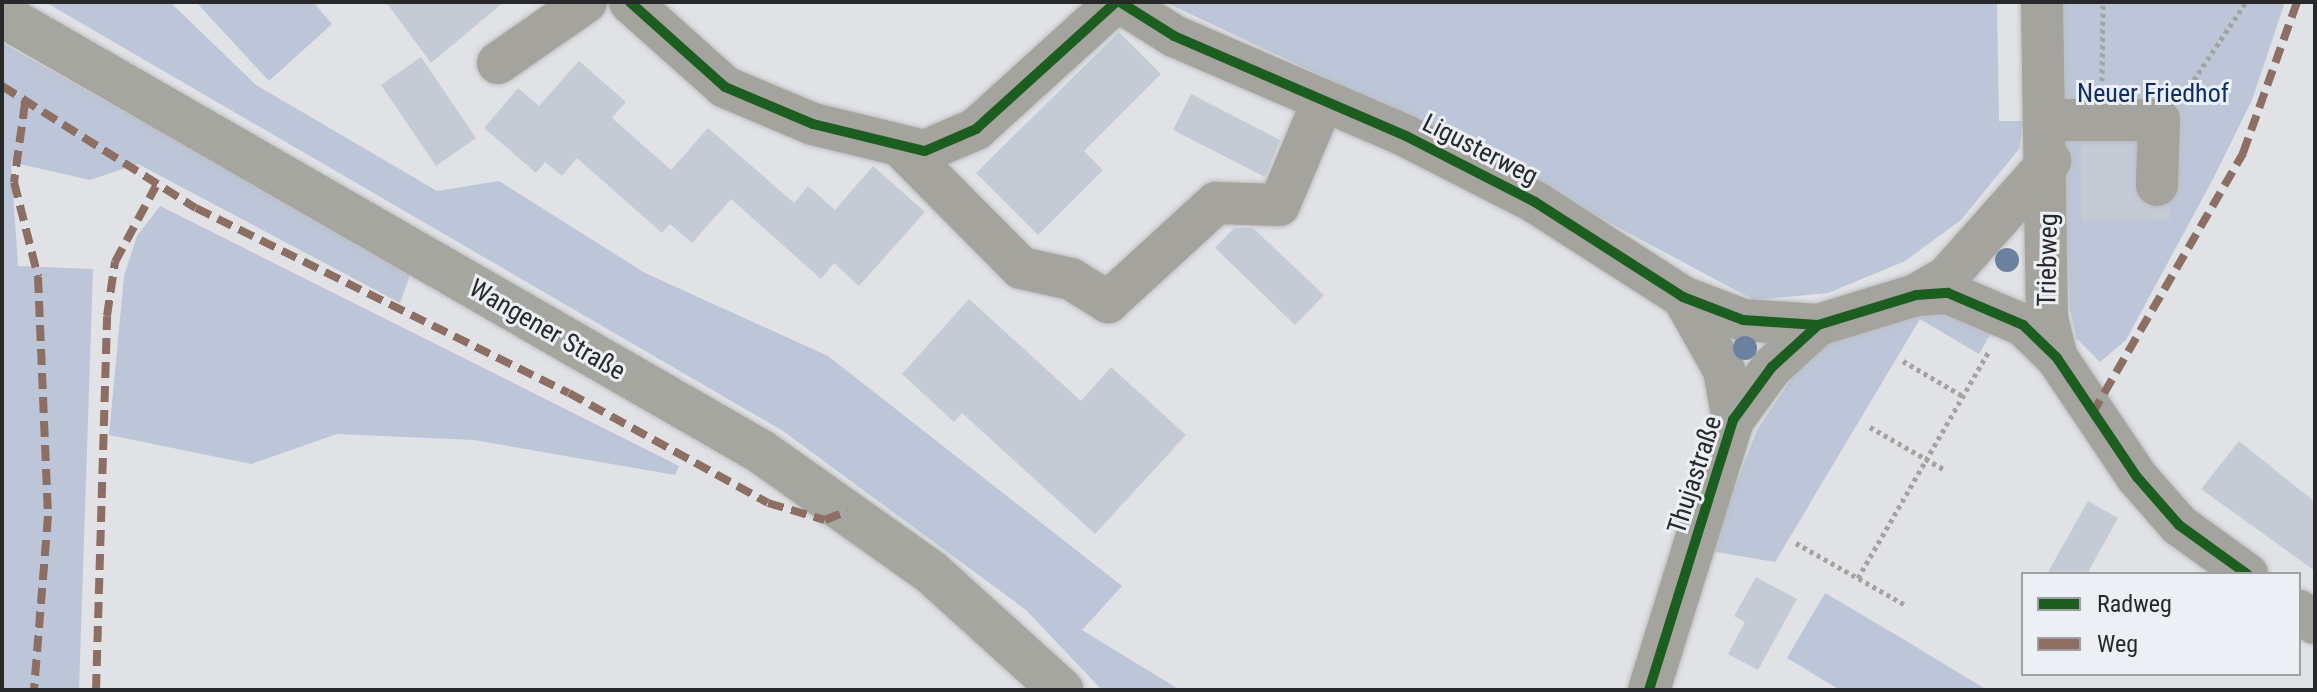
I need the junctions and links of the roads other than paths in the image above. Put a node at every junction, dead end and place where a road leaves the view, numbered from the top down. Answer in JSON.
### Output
{"nodes":[{"id":1,"x":586,"y":2,"type":"edge"},
{"id":2,"x":630,"y":2,"type":"edge"},
{"id":3,"x":1118,"y":2,"type":"edge"},
{"id":4,"x":2042,"y":2,"type":"edge"},
{"id":5,"x":2,"y":15,"type":"edge"},
{"id":6,"x":498,"y":63,"type":"dead end"},
{"id":7,"x":1323,"y":101,"type":"junction"},
{"id":8,"x":2045,"y":120,"type":"junction"},
{"id":9,"x":905,"y":151,"type":"junction"},
{"id":10,"x":2050,"y":161,"type":"junction"},
{"id":11,"x":2157,"y":185,"type":"dead end"},
{"id":12,"x":1916,"y":295,"type":"junction"},
{"id":13,"x":1683,"y":297,"type":"junction"},
{"id":14,"x":1818,"y":325,"type":"junction"},
{"id":15,"x":2057,"y":358,"type":"junction"},
{"id":16,"x":1733,"y":420,"type":"junction"},
{"id":17,"x":2244,"y":572,"type":"edge"},
{"id":18,"x":1061,"y":690,"type":"edge"},
{"id":19,"x":1649,"y":690,"type":"edge"}],
"edges":[{"from":1,"to":6,"type":"street"},
{"from":2,"to":9,"type":"street"},
{"from":3,"to":7,"type":"street","name":"Ligusterweg"},
{"from":3,"to":9,"type":"street"},
{"from":4,"to":8,"type":"street","name":"Triebweg"},
{"from":5,"to":18,"type":"main road","name":"Wangener Straße"},
{"from":7,"to":9,"type":"street"},
{"from":7,"to":13,"type":"street","name":"Ligusterweg"},
{"from":8,"to":10,"type":"street","name":"Triebweg"},
{"from":8,"to":11,"type":"street"},
{"from":10,"to":12,"type":"street","name":"Triebweg"},
{"from":10,"to":15,"type":"street","name":"Triebweg"},
{"from":12,"to":14,"type":"street","name":"Thujastraße"},
{"from":12,"to":15,"type":"street","name":"Thujastraße"},
{"from":13,"to":14,"type":"street","name":"Ligusterweg"},
{"from":13,"to":16,"type":"street","name":"Ligusterweg"},
{"from":14,"to":16,"type":"street","name":"Thujastraße"},
{"from":15,"to":17,"type":"street","name":"Thujastraße"},
{"from":16,"to":19,"type":"street","name":"Thujastraße"}]}
